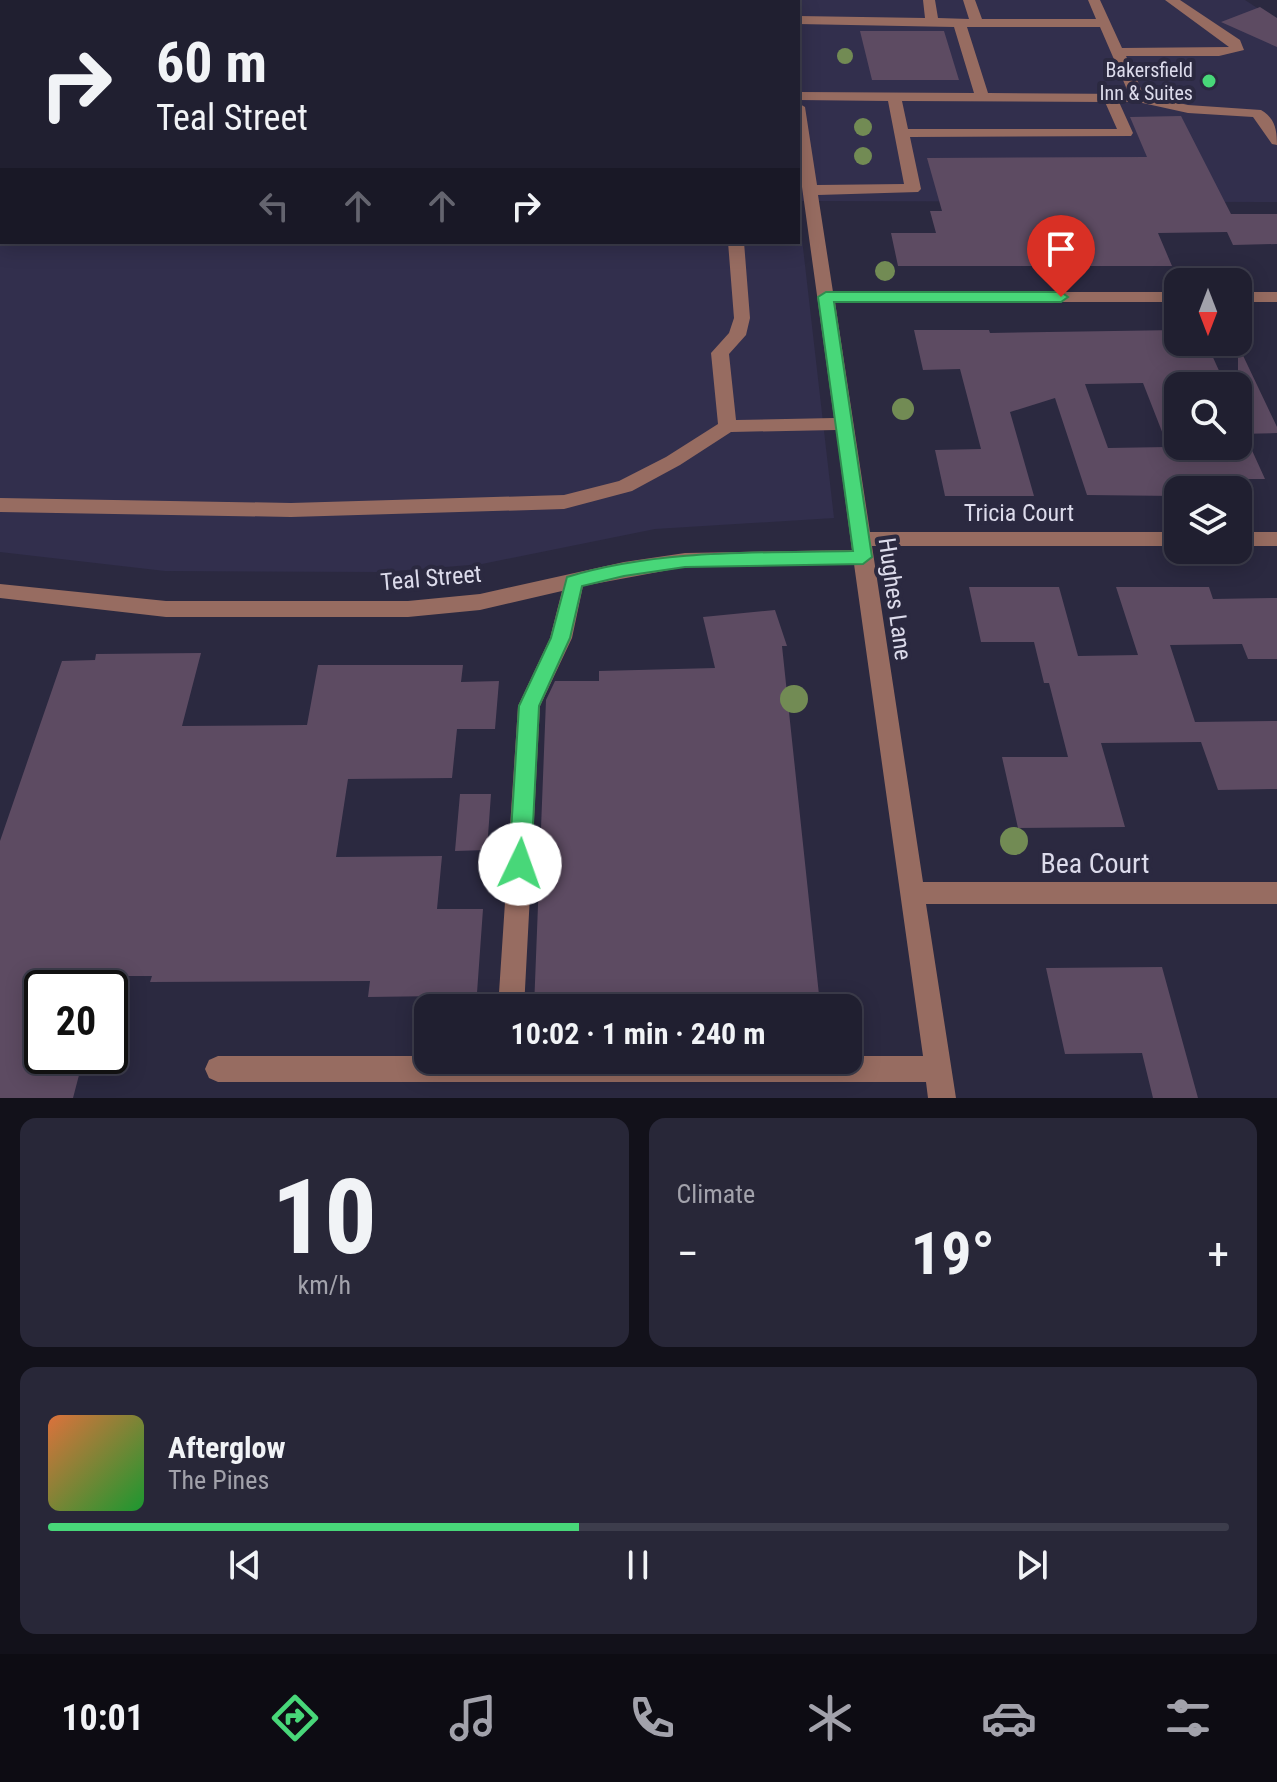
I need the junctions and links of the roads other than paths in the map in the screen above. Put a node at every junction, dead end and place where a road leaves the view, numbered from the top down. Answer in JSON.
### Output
{"nodes":[{"id":1,"x":929,"y":0,"type":"edge"},
{"id":2,"x":969,"y":0,"type":"edge"},
{"id":3,"x":1094,"y":0,"type":"edge"},
{"id":4,"x":1171,"y":0,"type":"edge"},
{"id":5,"x":800,"y":20,"type":"edge"},
{"id":6,"x":932,"y":21,"type":"junction"},
{"id":7,"x":959,"y":23,"type":"junction"},
{"id":8,"x":977,"y":23,"type":"junction"},
{"id":9,"x":1104,"y":23,"type":"junction"},
{"id":10,"x":1117,"y":52,"type":"junction"},
{"id":11,"x":800,"y":96,"type":"edge"},
{"id":12,"x":894,"y":97,"type":"junction"},
{"id":13,"x":983,"y":98,"type":"junction"},
{"id":14,"x":1110,"y":98,"type":"junction"},
{"id":15,"x":1138,"y":98,"type":"junction"},
{"id":16,"x":800,"y":121,"type":"edge"},
{"id":17,"x":902,"y":133,"type":"junction"},
{"id":18,"x":1277,"y":141,"type":"edge"},
{"id":19,"x":810,"y":190,"type":"junction"},
{"id":20,"x":736,"y":244,"type":"edge"},
{"id":21,"x":826,"y":297,"type":"junction"},
{"id":22,"x":1164,"y":297,"type":"edge"},
{"id":23,"x":1252,"y":297,"type":"edge"},
{"id":24,"x":1277,"y":297,"type":"edge"},
{"id":25,"x":844,"y":424,"type":"junction"},
{"id":26,"x":727,"y":426,"type":"junction"},
{"id":27,"x":0,"y":505,"type":"edge"},
{"id":28,"x":1164,"y":539,"type":"edge"},
{"id":29,"x":1252,"y":539,"type":"edge"},
{"id":30,"x":1277,"y":539,"type":"edge"},
{"id":31,"x":862,"y":548,"type":"junction"},
{"id":32,"x":574,"y":582,"type":"junction"},
{"id":33,"x":0,"y":591,"type":"edge"},
{"id":34,"x":912,"y":893,"type":"junction"},
{"id":35,"x":1277,"y":893,"type":"edge"},
{"id":36,"x":512,"y":994,"type":"edge"},
{"id":37,"x":414,"y":1066,"type":"edge"},
{"id":38,"x":862,"y":1068,"type":"edge"},
{"id":39,"x":218,"y":1069,"type":"dead end"},
{"id":40,"x":938,"y":1069,"type":"junction"},
{"id":41,"x":942,"y":1098,"type":"edge"}],
"edges":[{"from":1,"to":6,"type":"street"},
{"from":2,"to":8,"type":"street"},
{"from":3,"to":9,"type":"street"},
{"from":4,"to":10,"type":"street"},
{"from":5,"to":6,"type":"street"},
{"from":6,"to":7,"type":"street"},
{"from":7,"to":8,"type":"street"},
{"from":7,"to":13,"type":"street"},
{"from":8,"to":9,"type":"street"},
{"from":9,"to":10,"type":"street"},
{"from":10,"to":15,"type":"street"},
{"from":11,"to":12,"type":"street"},
{"from":12,"to":13,"type":"street"},
{"from":12,"to":17,"type":"street"},
{"from":13,"to":14,"type":"street"},
{"from":14,"to":15,"type":"street"},
{"from":14,"to":17,"type":"street"},
{"from":15,"to":18,"type":"street"},
{"from":16,"to":19,"type":"street","name":"Hughes Lane"},
{"from":17,"to":19,"type":"street"},
{"from":19,"to":21,"type":"street","name":"Hughes Lane"},
{"from":20,"to":26,"type":"street"},
{"from":21,"to":22,"type":"street"},
{"from":21,"to":25,"type":"street","name":"Hughes Lane"},
{"from":23,"to":24,"type":"street"},
{"from":25,"to":26,"type":"street"},
{"from":25,"to":31,"type":"street","name":"Hughes Lane"},
{"from":26,"to":27,"type":"street"},
{"from":28,"to":31,"type":"street","name":"Tricia Court"},
{"from":29,"to":30,"type":"street"},
{"from":31,"to":32,"type":"street","name":"Teal Street"},
{"from":31,"to":34,"type":"street","name":"Hughes Lane"},
{"from":32,"to":33,"type":"street","name":"Teal Street"},
{"from":32,"to":36,"type":"street"},
{"from":34,"to":35,"type":"street","name":"Bea Court"},
{"from":34,"to":40,"type":"street","name":"Hughes Lane"},
{"from":37,"to":39,"type":"street"},
{"from":38,"to":40,"type":"street"},
{"from":40,"to":41,"type":"street","name":"Hughes Lane"}]}
